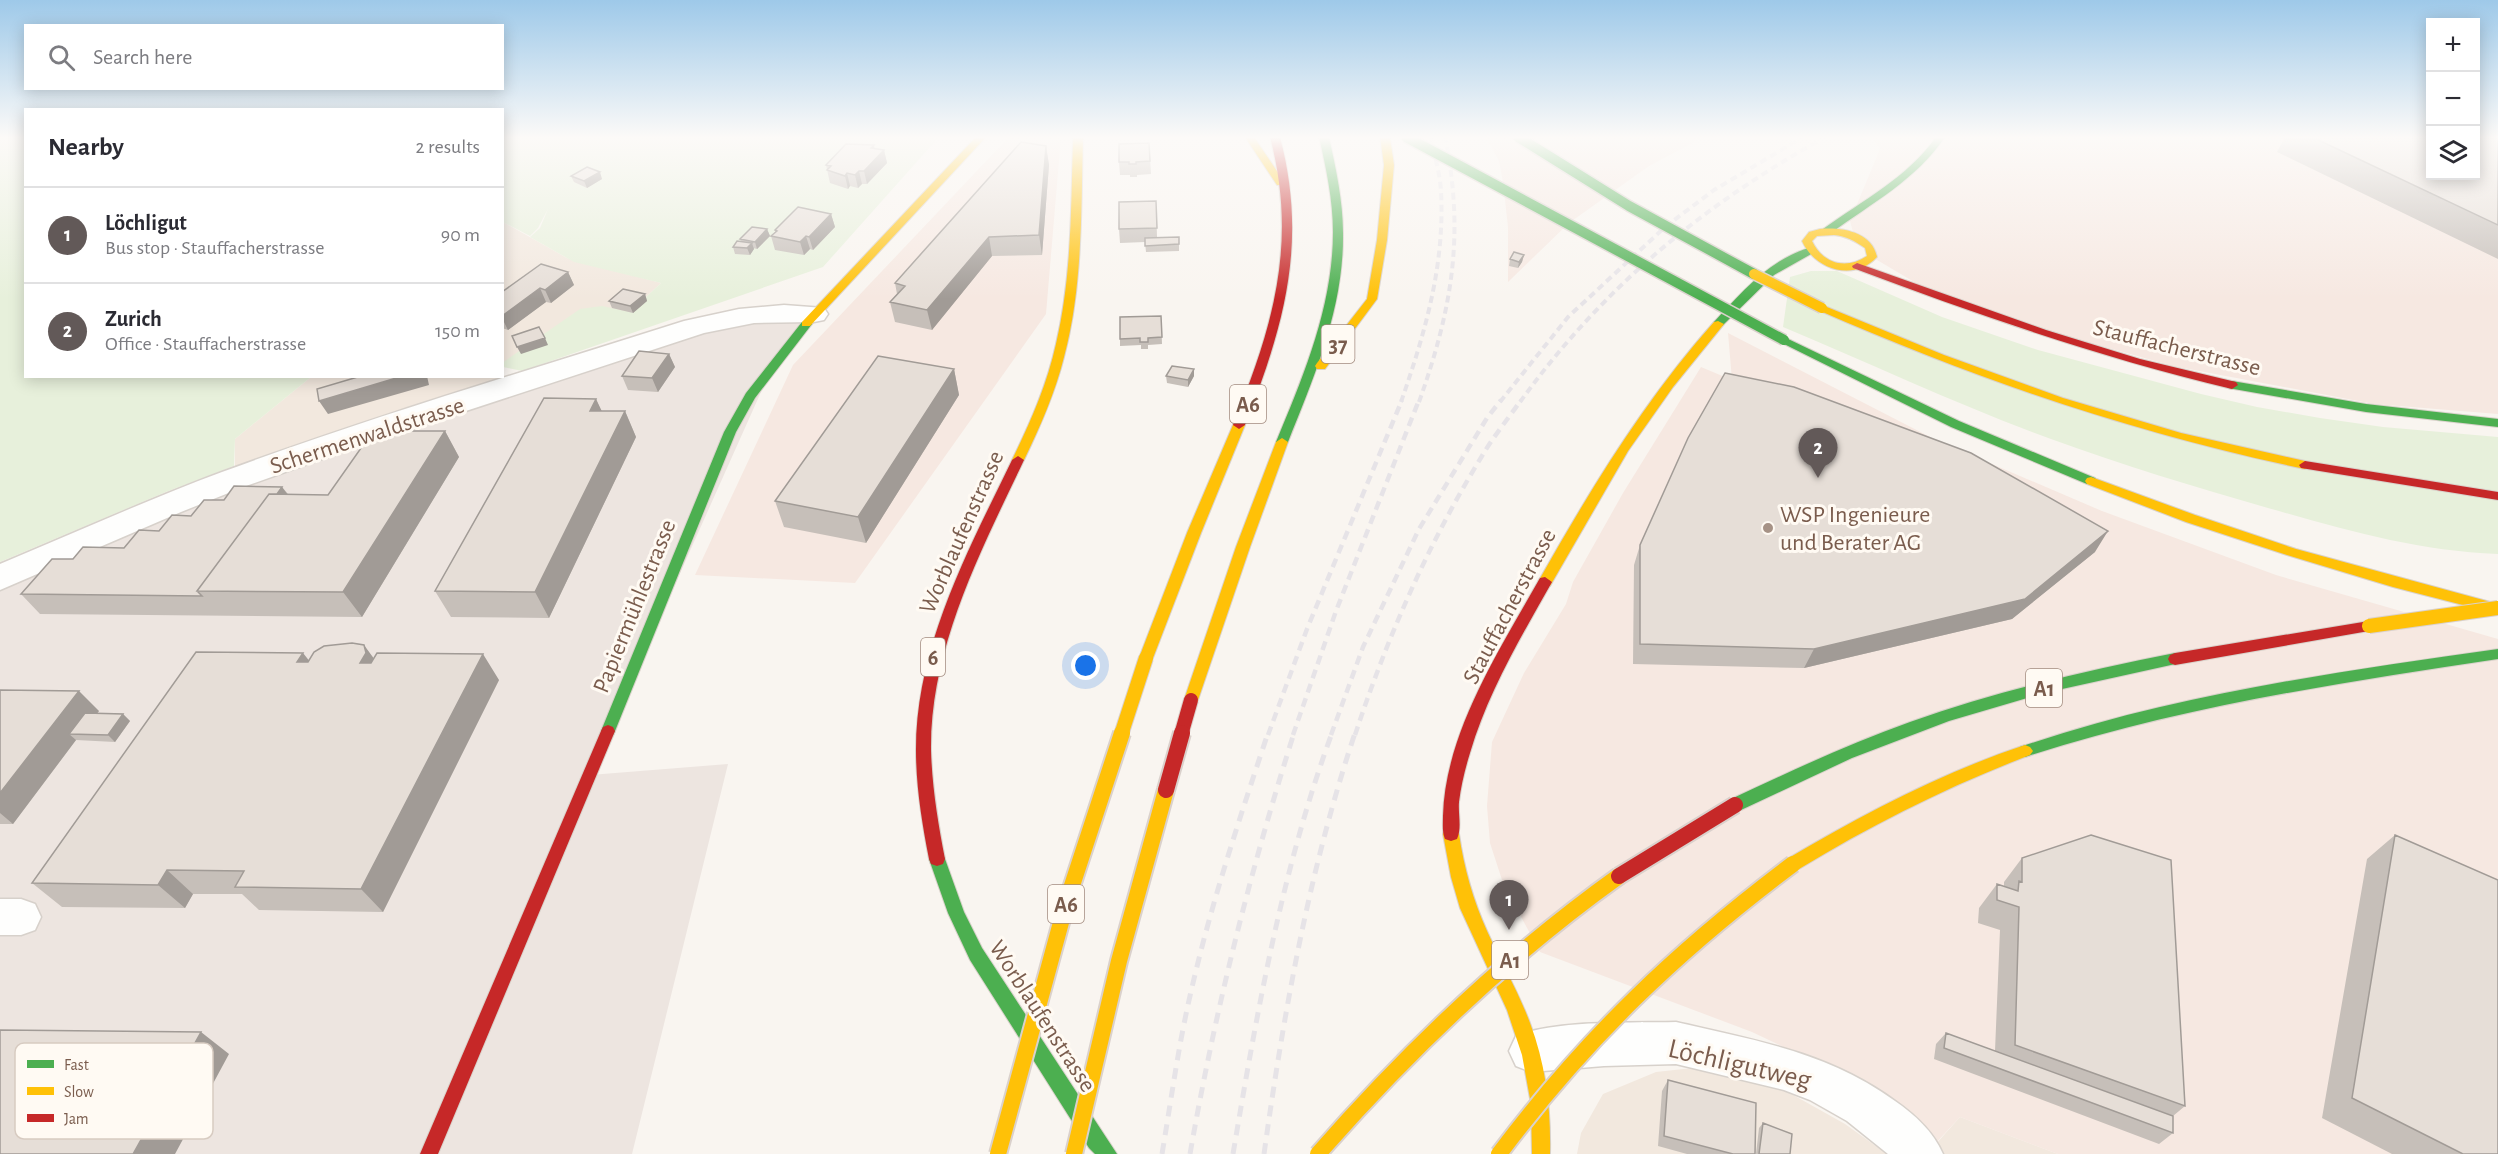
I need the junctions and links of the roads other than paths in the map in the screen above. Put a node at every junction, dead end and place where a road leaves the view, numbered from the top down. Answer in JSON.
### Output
{"nodes":[{"id":1,"x":931,"y":191,"type":"edge"},
{"id":2,"x":1076,"y":191,"type":"edge"},
{"id":3,"x":1287,"y":191,"type":"edge"},
{"id":4,"x":1288,"y":191,"type":"edge"},
{"id":5,"x":1336,"y":191,"type":"edge"},
{"id":6,"x":1387,"y":191,"type":"edge"},
{"id":7,"x":1506,"y":191,"type":"edge"},
{"id":8,"x":1605,"y":191,"type":"edge"},
{"id":9,"x":1883,"y":191,"type":"edge"},
{"id":10,"x":1289,"y":194,"type":"junction"},
{"id":11,"x":1827,"y":231,"type":"junction"},
{"id":12,"x":1809,"y":251,"type":"junction"},
{"id":13,"x":1857,"y":266,"type":"junction"},
{"id":14,"x":814,"y":314,"type":"junction"},
{"id":15,"x":1303,"y":388,"type":"junction"},
{"id":16,"x":2498,"y":423,"type":"edge"},
{"id":17,"x":2497,"y":496,"type":"edge"},
{"id":18,"x":0,"y":578,"type":"edge"},
{"id":19,"x":2498,"y":609,"type":"edge"},
{"id":20,"x":2498,"y":654,"type":"edge"},
{"id":21,"x":1531,"y":1051,"type":"junction"},
{"id":22,"x":429,"y":1154,"type":"edge"},
{"id":23,"x":998,"y":1154,"type":"edge"},
{"id":24,"x":1074,"y":1154,"type":"edge"},
{"id":25,"x":1108,"y":1154,"type":"edge"},
{"id":26,"x":1318,"y":1154,"type":"edge"},
{"id":27,"x":1499,"y":1154,"type":"edge"},
{"id":28,"x":1541,"y":1154,"type":"edge"},
{"id":29,"x":1920,"y":1154,"type":"edge"}],
"edges":[{"from":1,"to":14,"type":"main road","name":"Papiermühlestrasse"},
{"from":2,"to":25,"type":"main road","name":"Worblaufenstrasse","number":"6"},
{"from":3,"to":10,"type":"main road"},
{"from":4,"to":10,"type":"main road","number":"A6"},
{"from":5,"to":15,"type":"main road","number":"A6"},
{"from":6,"to":15,"type":"main road","number":"37"},
{"from":7,"to":19,"type":"main road","bridge":true},
{"from":8,"to":17,"type":"main road","bridge":true},
{"from":9,"to":11,"type":"main road","name":"Stauffacherstrasse"},
{"from":10,"to":23,"type":"main road","number":"A6","bridge":true},
{"from":11,"to":12,"type":"main road","name":"Stauffacherstrasse"},
{"from":11,"to":13,"type":"main road"},
{"from":12,"to":13,"type":"main road","name":"Stauffacherstrasse"},
{"from":12,"to":21,"type":"main road","name":"Stauffacherstrasse"},
{"from":13,"to":16,"type":"main road","name":"Stauffacherstrasse"},
{"from":14,"to":18,"type":"street","name":"Schermenwaldstrasse"},
{"from":14,"to":22,"type":"main road","name":"Papiermühlestrasse"},
{"from":15,"to":24,"type":"main road","number":"A6","bridge":true},
{"from":19,"to":26,"type":"main road","number":"A1","bridge":true},
{"from":20,"to":27,"type":"main road","number":"A1","bridge":true},
{"from":21,"to":28,"type":"main road"},
{"from":21,"to":29,"type":"street","name":"Löchligutweg"}]}
